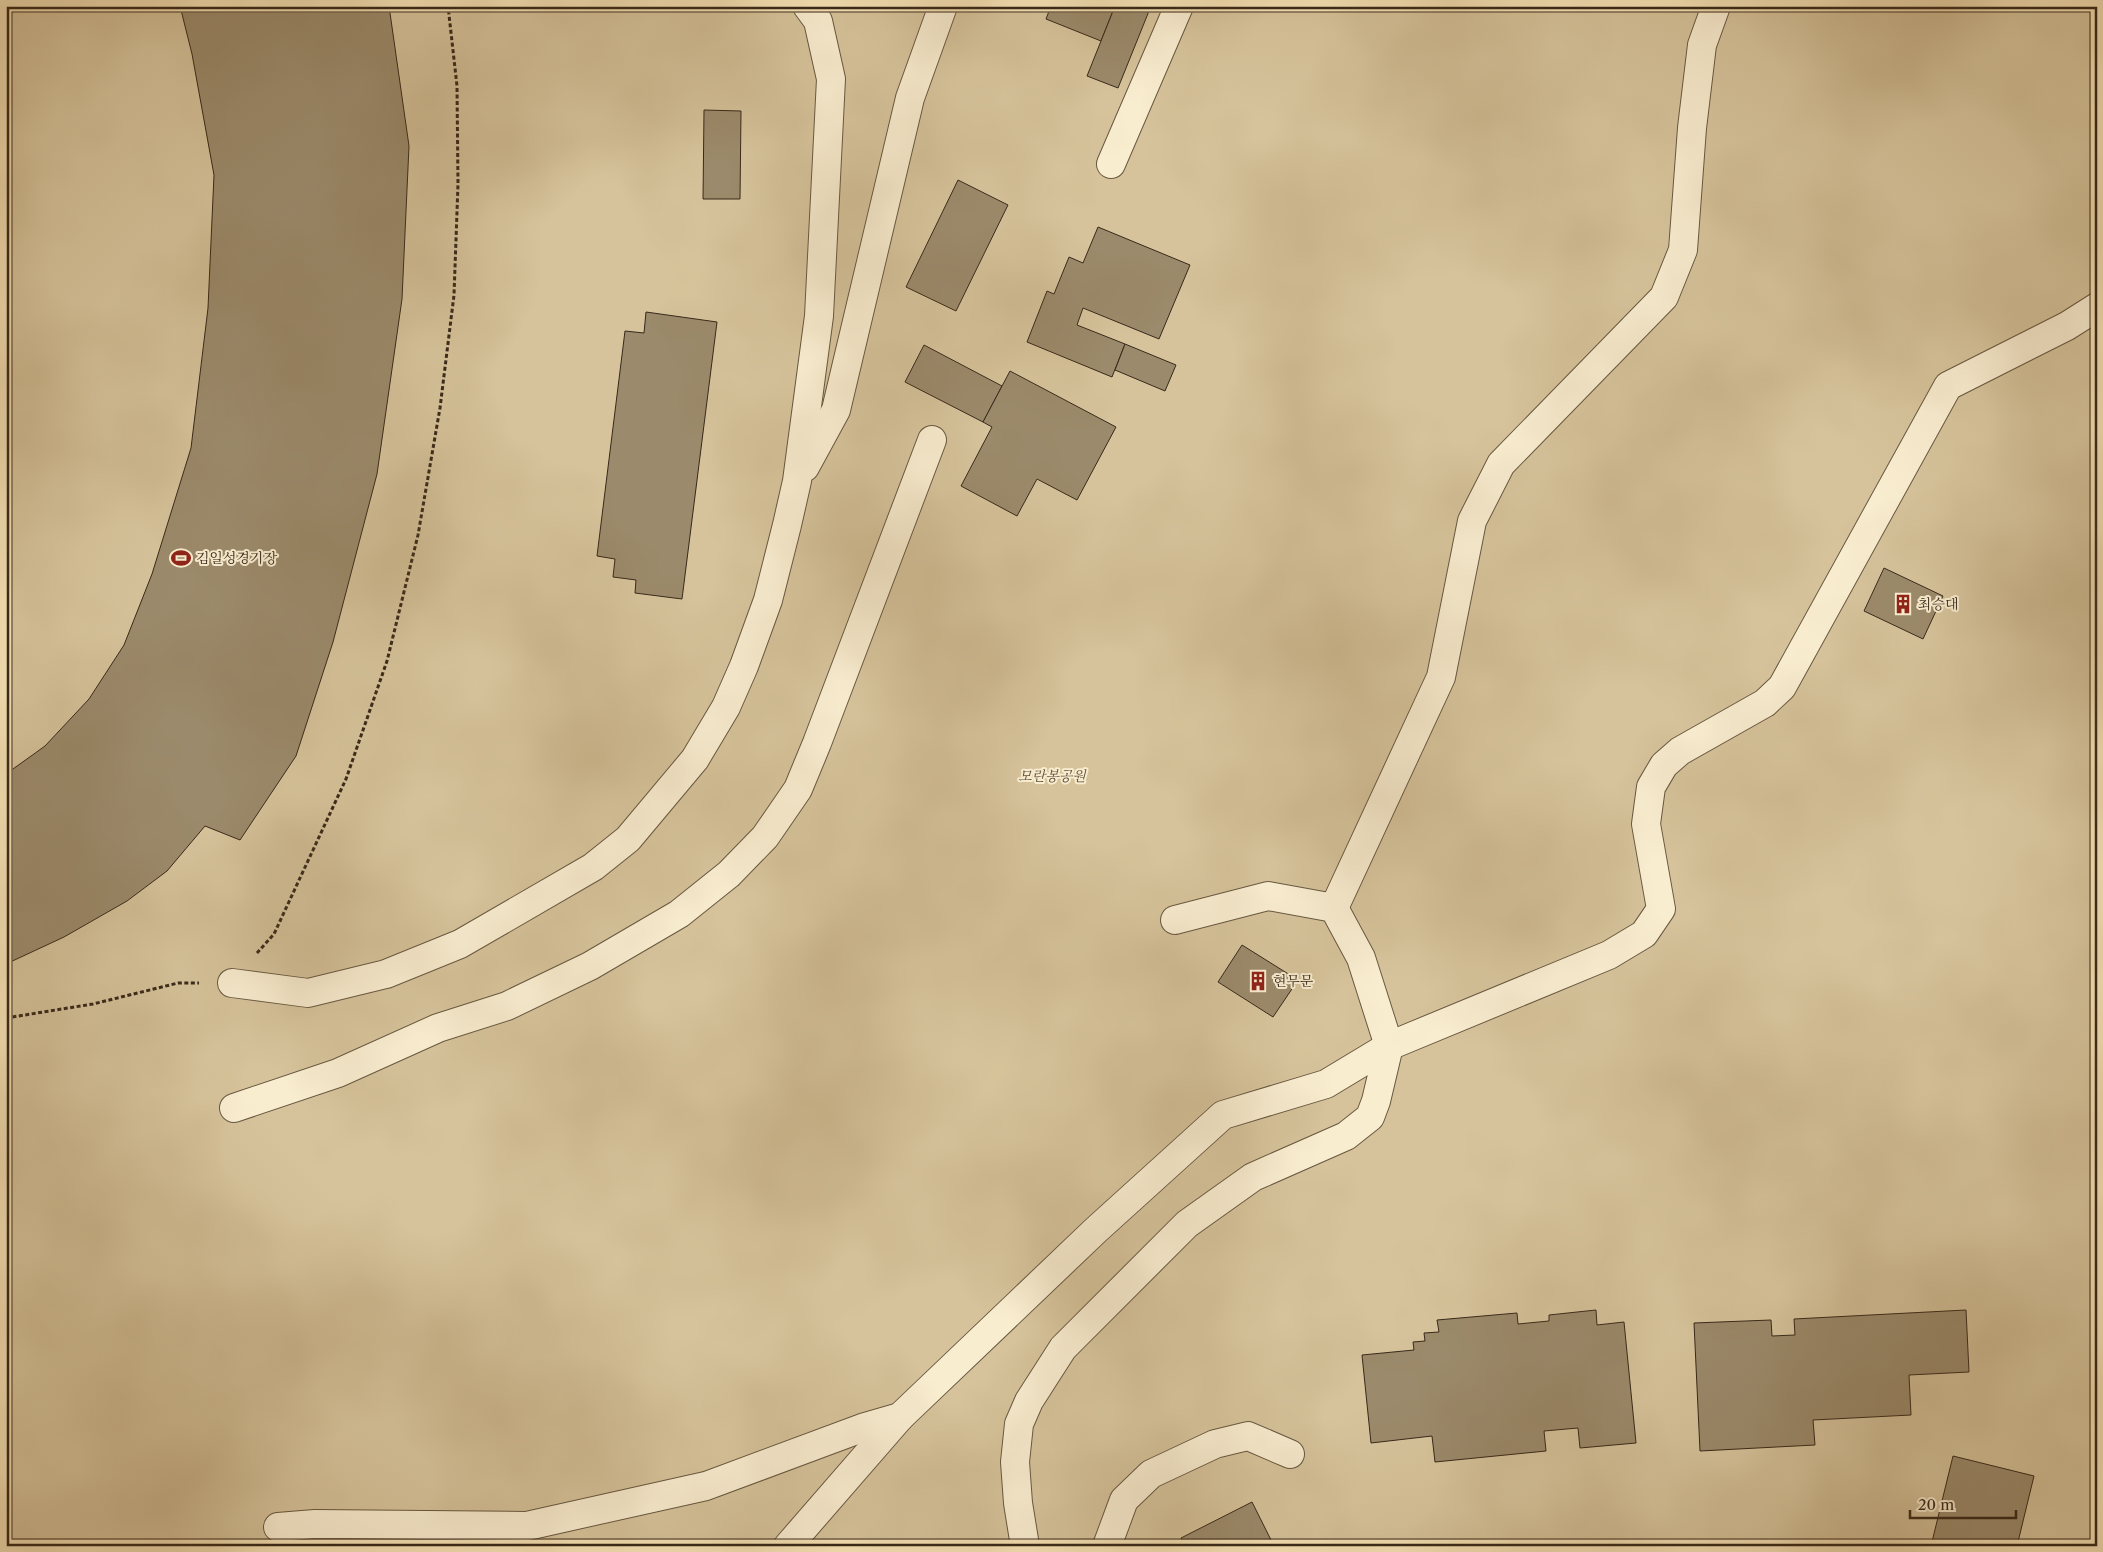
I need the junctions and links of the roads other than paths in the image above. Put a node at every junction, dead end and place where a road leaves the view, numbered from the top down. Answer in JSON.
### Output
{"nodes":[{"id":1,"x":807,"y":6,"type":"edge"},
{"id":2,"x":943,"y":6,"type":"edge"},
{"id":3,"x":1180,"y":6,"type":"edge"},
{"id":4,"x":1716,"y":6,"type":"edge"},
{"id":5,"x":1111,"y":164,"type":"dead end"},
{"id":6,"x":2097,"y":306,"type":"edge"},
{"id":7,"x":932,"y":440,"type":"dead end"},
{"id":8,"x":797,"y":481,"type":"junction"},
{"id":9,"x":1334,"y":908,"type":"junction"},
{"id":10,"x":1175,"y":920,"type":"dead end"},
{"id":11,"x":232,"y":982,"type":"road end"},
{"id":12,"x":1389,"y":1046,"type":"junction"},
{"id":13,"x":234,"y":1108,"type":"dead end"},
{"id":14,"x":900,"y":1417,"type":"junction"},
{"id":15,"x":1290,"y":1454,"type":"dead end"},
{"id":16,"x":278,"y":1527,"type":"dead end"},
{"id":17,"x":788,"y":1546,"type":"edge"},
{"id":18,"x":1025,"y":1546,"type":"edge"},
{"id":19,"x":1107,"y":1546,"type":"edge"}],
"edges":[{"from":1,"to":8,"type":"lane"},
{"from":2,"to":8,"type":"lane"},
{"from":3,"to":5,"type":"lane"},
{"from":4,"to":9,"type":"lane"},
{"from":6,"to":12,"type":"lane"},
{"from":7,"to":13,"type":"lane"},
{"from":8,"to":11,"type":"lane"},
{"from":9,"to":10,"type":"lane"},
{"from":9,"to":12,"type":"lane"},
{"from":12,"to":14,"type":"lane"},
{"from":12,"to":18,"type":"lane"},
{"from":14,"to":16,"type":"lane"},
{"from":14,"to":17,"type":"lane"},
{"from":15,"to":19,"type":"lane"}]}
